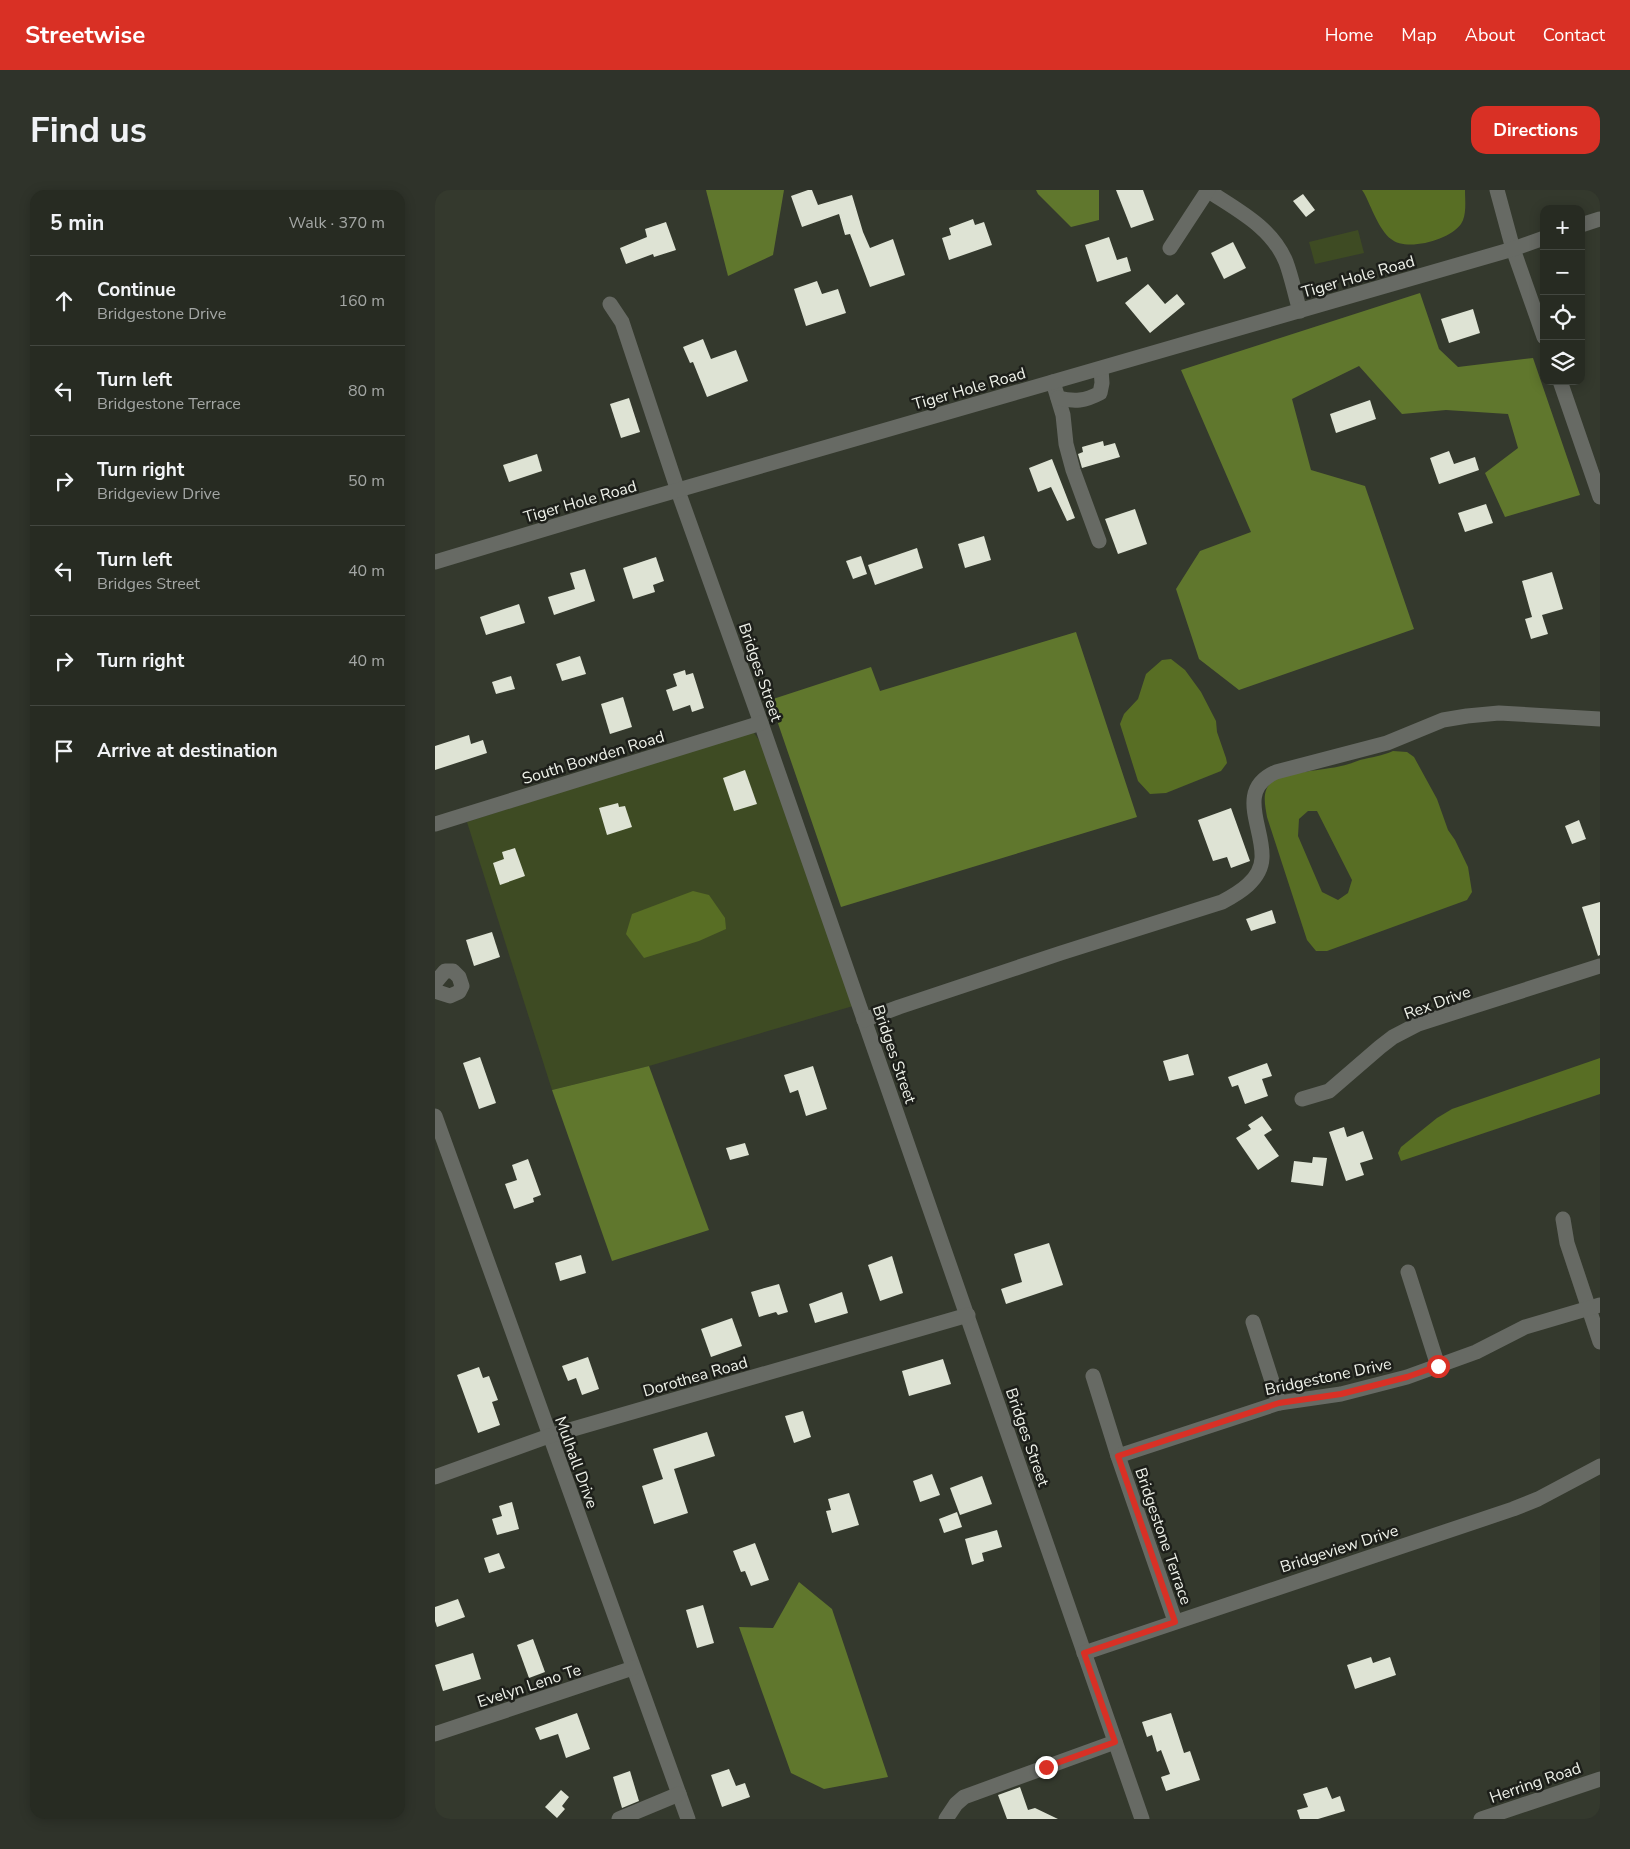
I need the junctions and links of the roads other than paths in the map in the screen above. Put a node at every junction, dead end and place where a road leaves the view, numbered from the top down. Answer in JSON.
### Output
{"nodes":[{"id":1,"x":1208,"y":190,"type":"edge"},
{"id":2,"x":1497,"y":190,"type":"edge"},
{"id":3,"x":1600,"y":219,"type":"edge"},
{"id":4,"x":1585,"y":224,"type":"edge"},
{"id":5,"x":1540,"y":239,"type":"edge"},
{"id":6,"x":1170,"y":248,"type":"dead end"},
{"id":7,"x":1513,"y":249,"type":"junction"},
{"id":8,"x":610,"y":304,"type":"dead end"},
{"id":9,"x":1299,"y":311,"type":"junction"},
{"id":10,"x":1540,"y":326,"type":"edge"},
{"id":11,"x":1101,"y":369,"type":"junction"},
{"id":12,"x":1053,"y":382,"type":"junction"},
{"id":13,"x":1561,"y":385,"type":"edge"},
{"id":14,"x":1058,"y":398,"type":"junction"},
{"id":15,"x":678,"y":491,"type":"junction"},
{"id":16,"x":1600,"y":497,"type":"edge"},
{"id":17,"x":1099,"y":541,"type":"dead end"},
{"id":18,"x":435,"y":562,"type":"edge"},
{"id":19,"x":1600,"y":719,"type":"edge"},
{"id":20,"x":761,"y":723,"type":"junction"},
{"id":21,"x":435,"y":824,"type":"edge"},
{"id":22,"x":1600,"y":966,"type":"edge"},
{"id":23,"x":435,"y":983,"type":"edge"},
{"id":24,"x":435,"y":992,"type":"edge"},
{"id":25,"x":864,"y":1020,"type":"junction"},
{"id":26,"x":1302,"y":1099,"type":"dead end"},
{"id":27,"x":435,"y":1116,"type":"edge"},
{"id":28,"x":1563,"y":1219,"type":"dead end"},
{"id":29,"x":1408,"y":1272,"type":"dead end"},
{"id":30,"x":1594,"y":1307,"type":"edge"},
{"id":31,"x":967,"y":1316,"type":"junction"},
{"id":32,"x":1253,"y":1322,"type":"dead end"},
{"id":33,"x":1600,"y":1342,"type":"edge"},
{"id":34,"x":1438,"y":1366,"type":"junction"},
{"id":35,"x":1093,"y":1376,"type":"dead end"},
{"id":36,"x":1279,"y":1403,"type":"junction"},
{"id":37,"x":549,"y":1436,"type":"junction"},
{"id":38,"x":1118,"y":1456,"type":"junction"},
{"id":39,"x":1600,"y":1466,"type":"edge"},
{"id":40,"x":435,"y":1476,"type":"edge"},
{"id":41,"x":1175,"y":1622,"type":"junction"},
{"id":42,"x":1084,"y":1653,"type":"junction"},
{"id":43,"x":633,"y":1668,"type":"junction"},
{"id":44,"x":435,"y":1734,"type":"edge"},
{"id":45,"x":1115,"y":1742,"type":"junction"},
{"id":46,"x":1600,"y":1779,"type":"edge"},
{"id":47,"x":679,"y":1794,"type":"junction"},
{"id":48,"x":619,"y":1819,"type":"edge"},
{"id":49,"x":688,"y":1819,"type":"edge"},
{"id":50,"x":946,"y":1819,"type":"edge"},
{"id":51,"x":1142,"y":1819,"type":"edge"},
{"id":52,"x":1481,"y":1819,"type":"edge"}],
"edges":[{"from":1,"to":6,"type":"street"},
{"from":1,"to":9,"type":"street"},
{"from":2,"to":7,"type":"street"},
{"from":3,"to":4,"type":"street"},
{"from":5,"to":7,"type":"street","name":"Tiger Hole Road"},
{"from":7,"to":9,"type":"street","name":"Tiger Hole Road"},
{"from":7,"to":10,"type":"street"},
{"from":8,"to":15,"type":"street","name":"Bridges Street"},
{"from":9,"to":11,"type":"street","name":"Tiger Hole Road"},
{"from":11,"to":12,"type":"street","name":"Tiger Hole Road"},
{"from":11,"to":14,"type":"street"},
{"from":12,"to":14,"type":"street"},
{"from":12,"to":15,"type":"street","name":"Tiger Hole Road"},
{"from":13,"to":16,"type":"street"},
{"from":14,"to":17,"type":"street"},
{"from":15,"to":18,"type":"street","name":"Tiger Hole Road"},
{"from":15,"to":20,"type":"street","name":"Bridges Street"},
{"from":19,"to":25,"type":"street"},
{"from":20,"to":21,"type":"street","name":"South Bowden Road"},
{"from":20,"to":25,"type":"street","name":"Bridges Street"},
{"from":22,"to":26,"type":"street","name":"Rex Drive"},
{"from":23,"to":24,"type":"street"},
{"from":25,"to":31,"type":"street","name":"Bridges Street"},
{"from":27,"to":37,"type":"street","name":"Mulhall Drive"},
{"from":28,"to":30,"type":"street"},
{"from":29,"to":34,"type":"street"},
{"from":30,"to":33,"type":"street"},
{"from":30,"to":34,"type":"street","name":"Bridgestone Drive"},
{"from":31,"to":37,"type":"street","name":"Dorothea Road"},
{"from":31,"to":42,"type":"street","name":"Bridges Street"},
{"from":32,"to":36,"type":"street"},
{"from":34,"to":36,"type":"street","name":"Bridgestone Drive"},
{"from":35,"to":38,"type":"street","name":"Bridgestone Terrace"},
{"from":36,"to":38,"type":"street","name":"Bridgestone Drive"},
{"from":37,"to":40,"type":"street","name":"Dorothea Road"},
{"from":37,"to":43,"type":"street","name":"Mulhall Drive"},
{"from":38,"to":41,"type":"street","name":"Bridgestone Terrace"},
{"from":39,"to":41,"type":"street","name":"Bridgeview Drive"},
{"from":41,"to":42,"type":"street","name":"Bridgeview Drive"},
{"from":42,"to":45,"type":"street","name":"Bridges Street"},
{"from":43,"to":44,"type":"street","name":"Evelyn Leno Te"},
{"from":43,"to":47,"type":"street","name":"Mulhall Drive"},
{"from":45,"to":50,"type":"street"},
{"from":45,"to":51,"type":"street","name":"Bridges Street"},
{"from":46,"to":52,"type":"street","name":"Herring Road"},
{"from":47,"to":48,"type":"street"},
{"from":47,"to":49,"type":"street","name":"Mulhall Drive"}]}
